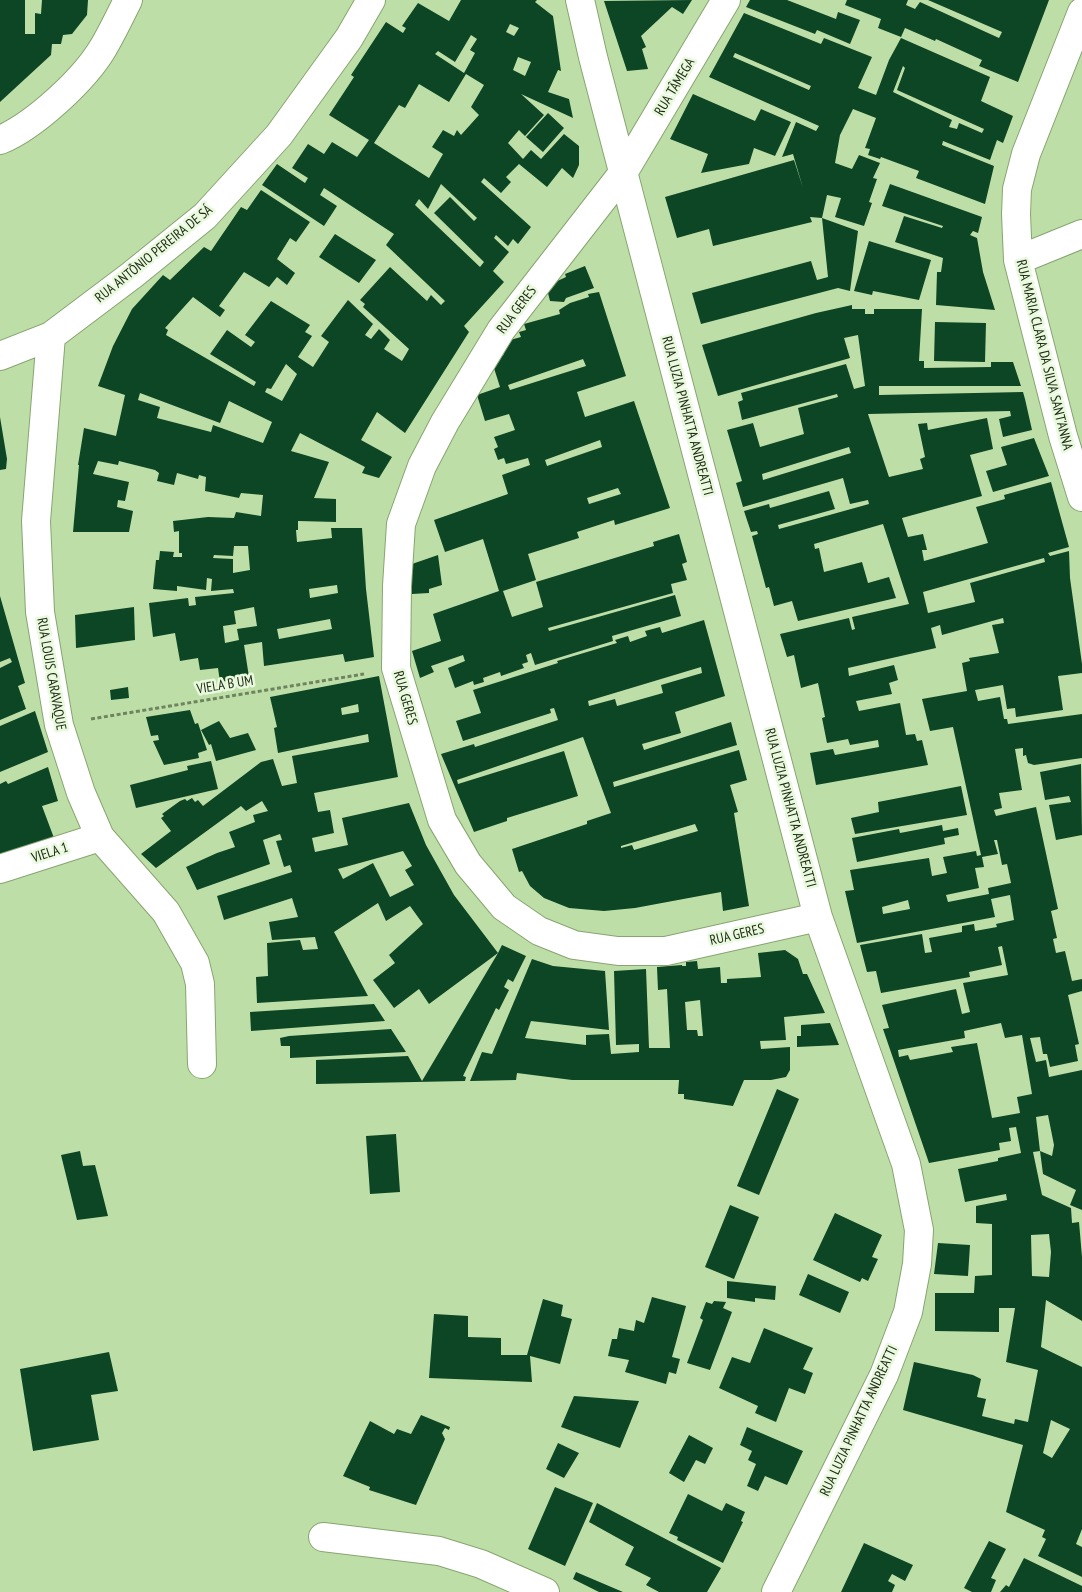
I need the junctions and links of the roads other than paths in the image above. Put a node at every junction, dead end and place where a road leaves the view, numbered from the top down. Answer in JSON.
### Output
{"nodes":[{"id":1,"x":128,"y":0,"type":"edge"},
{"id":2,"x":371,"y":0,"type":"edge"},
{"id":3,"x":580,"y":0,"type":"edge"},
{"id":4,"x":726,"y":0,"type":"edge"},
{"id":5,"x":1082,"y":12,"type":"edge"},
{"id":6,"x":0,"y":140,"type":"edge"},
{"id":7,"x":623,"y":174,"type":"junction"},
{"id":8,"x":1082,"y":234,"type":"edge"},
{"id":9,"x":1018,"y":260,"type":"junction"},
{"id":10,"x":51,"y":336,"type":"junction"},
{"id":11,"x":0,"y":356,"type":"edge"},
{"id":12,"x":1082,"y":497,"type":"edge"},
{"id":13,"x":100,"y":837,"type":"junction"},
{"id":14,"x":0,"y":869,"type":"edge"},
{"id":15,"x":818,"y":917,"type":"junction"},
{"id":16,"x":202,"y":1064,"type":"dead end"},
{"id":17,"x":323,"y":1537,"type":"dead end"},
{"id":18,"x":545,"y":1592,"type":"edge"},
{"id":19,"x":776,"y":1592,"type":"edge"}],
"edges":[{"from":1,"to":6,"type":"street"},
{"from":2,"to":10,"type":"street","name":"RUA ANTÔNIO PEREIRA DE SÁ"},
{"from":3,"to":7,"type":"street","name":"RUA LUZIA PINHATTA ANDREATTI"},
{"from":4,"to":7,"type":"street","name":"RUA TÂMEGA"},
{"from":5,"to":9,"type":"street","name":"RUA MARIA CLARA DA SILVA SANT'ANNA"},
{"from":7,"to":15,"type":"street","name":"RUA LUZIA PINHATTA ANDREATTI"},
{"from":7,"to":15,"type":"street","name":"RUA GERES"},
{"from":8,"to":9,"type":"street"},
{"from":9,"to":12,"type":"street","name":"RUA MARIA CLARA DA SILVA SANT'ANNA"},
{"from":10,"to":11,"type":"street","name":"RUA ANTÔNIO PEREIRA DE SÁ"},
{"from":10,"to":13,"type":"street","name":"RUA LOUIS CARAVAQUE"},
{"from":13,"to":14,"type":"street","name":"VIELA 1"},
{"from":13,"to":16,"type":"street","name":"RUA LOUIS CARAVAQUE"},
{"from":15,"to":19,"type":"street","name":"RUA LUZIA PINHATTA ANDREATTI"},
{"from":17,"to":18,"type":"street"}]}
